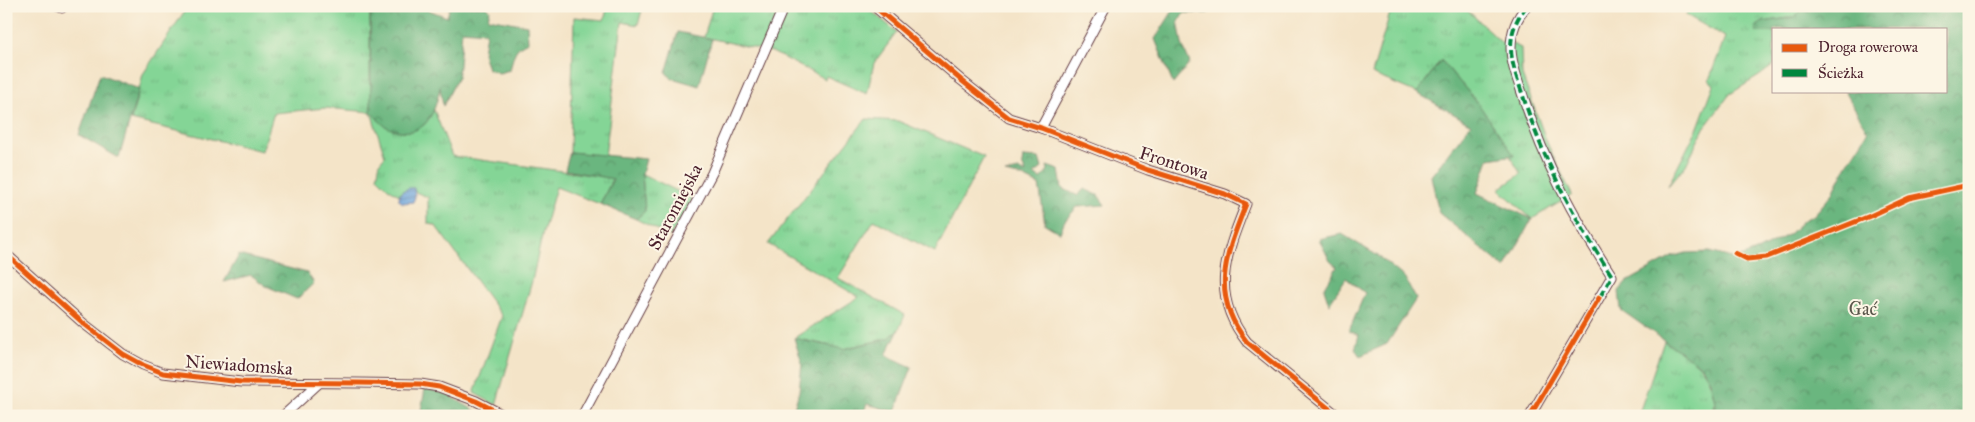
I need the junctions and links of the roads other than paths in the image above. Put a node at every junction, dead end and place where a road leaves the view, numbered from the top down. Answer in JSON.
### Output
{"nodes":[{"id":1,"x":784,"y":6,"type":"edge"},
{"id":2,"x":874,"y":6,"type":"edge"},
{"id":3,"x":1106,"y":6,"type":"edge"},
{"id":4,"x":1527,"y":6,"type":"edge"},
{"id":5,"x":1519,"y":10,"type":"edge"},
{"id":6,"x":1041,"y":128,"type":"junction"},
{"id":7,"x":6,"y":254,"type":"edge"},
{"id":8,"x":319,"y":383,"type":"junction"},
{"id":9,"x":283,"y":416,"type":"edge"},
{"id":10,"x":505,"y":416,"type":"edge"},
{"id":11,"x":582,"y":416,"type":"edge"},
{"id":12,"x":1338,"y":416,"type":"edge"},
{"id":13,"x":1530,"y":416,"type":"edge"}],
"edges":[{"from":1,"to":11,"type":"street","name":"Staromiejska"},
{"from":2,"to":6,"type":"street","name":"Frontowa"},
{"from":3,"to":6,"type":"street"},
{"from":4,"to":5,"type":"street"},
{"from":5,"to":13,"type":"street"},
{"from":6,"to":12,"type":"street","name":"Frontowa"},
{"from":7,"to":8,"type":"street","name":"Niewiadomska"},
{"from":8,"to":9,"type":"street"},
{"from":8,"to":10,"type":"street","name":"Niewiadomska"}]}
